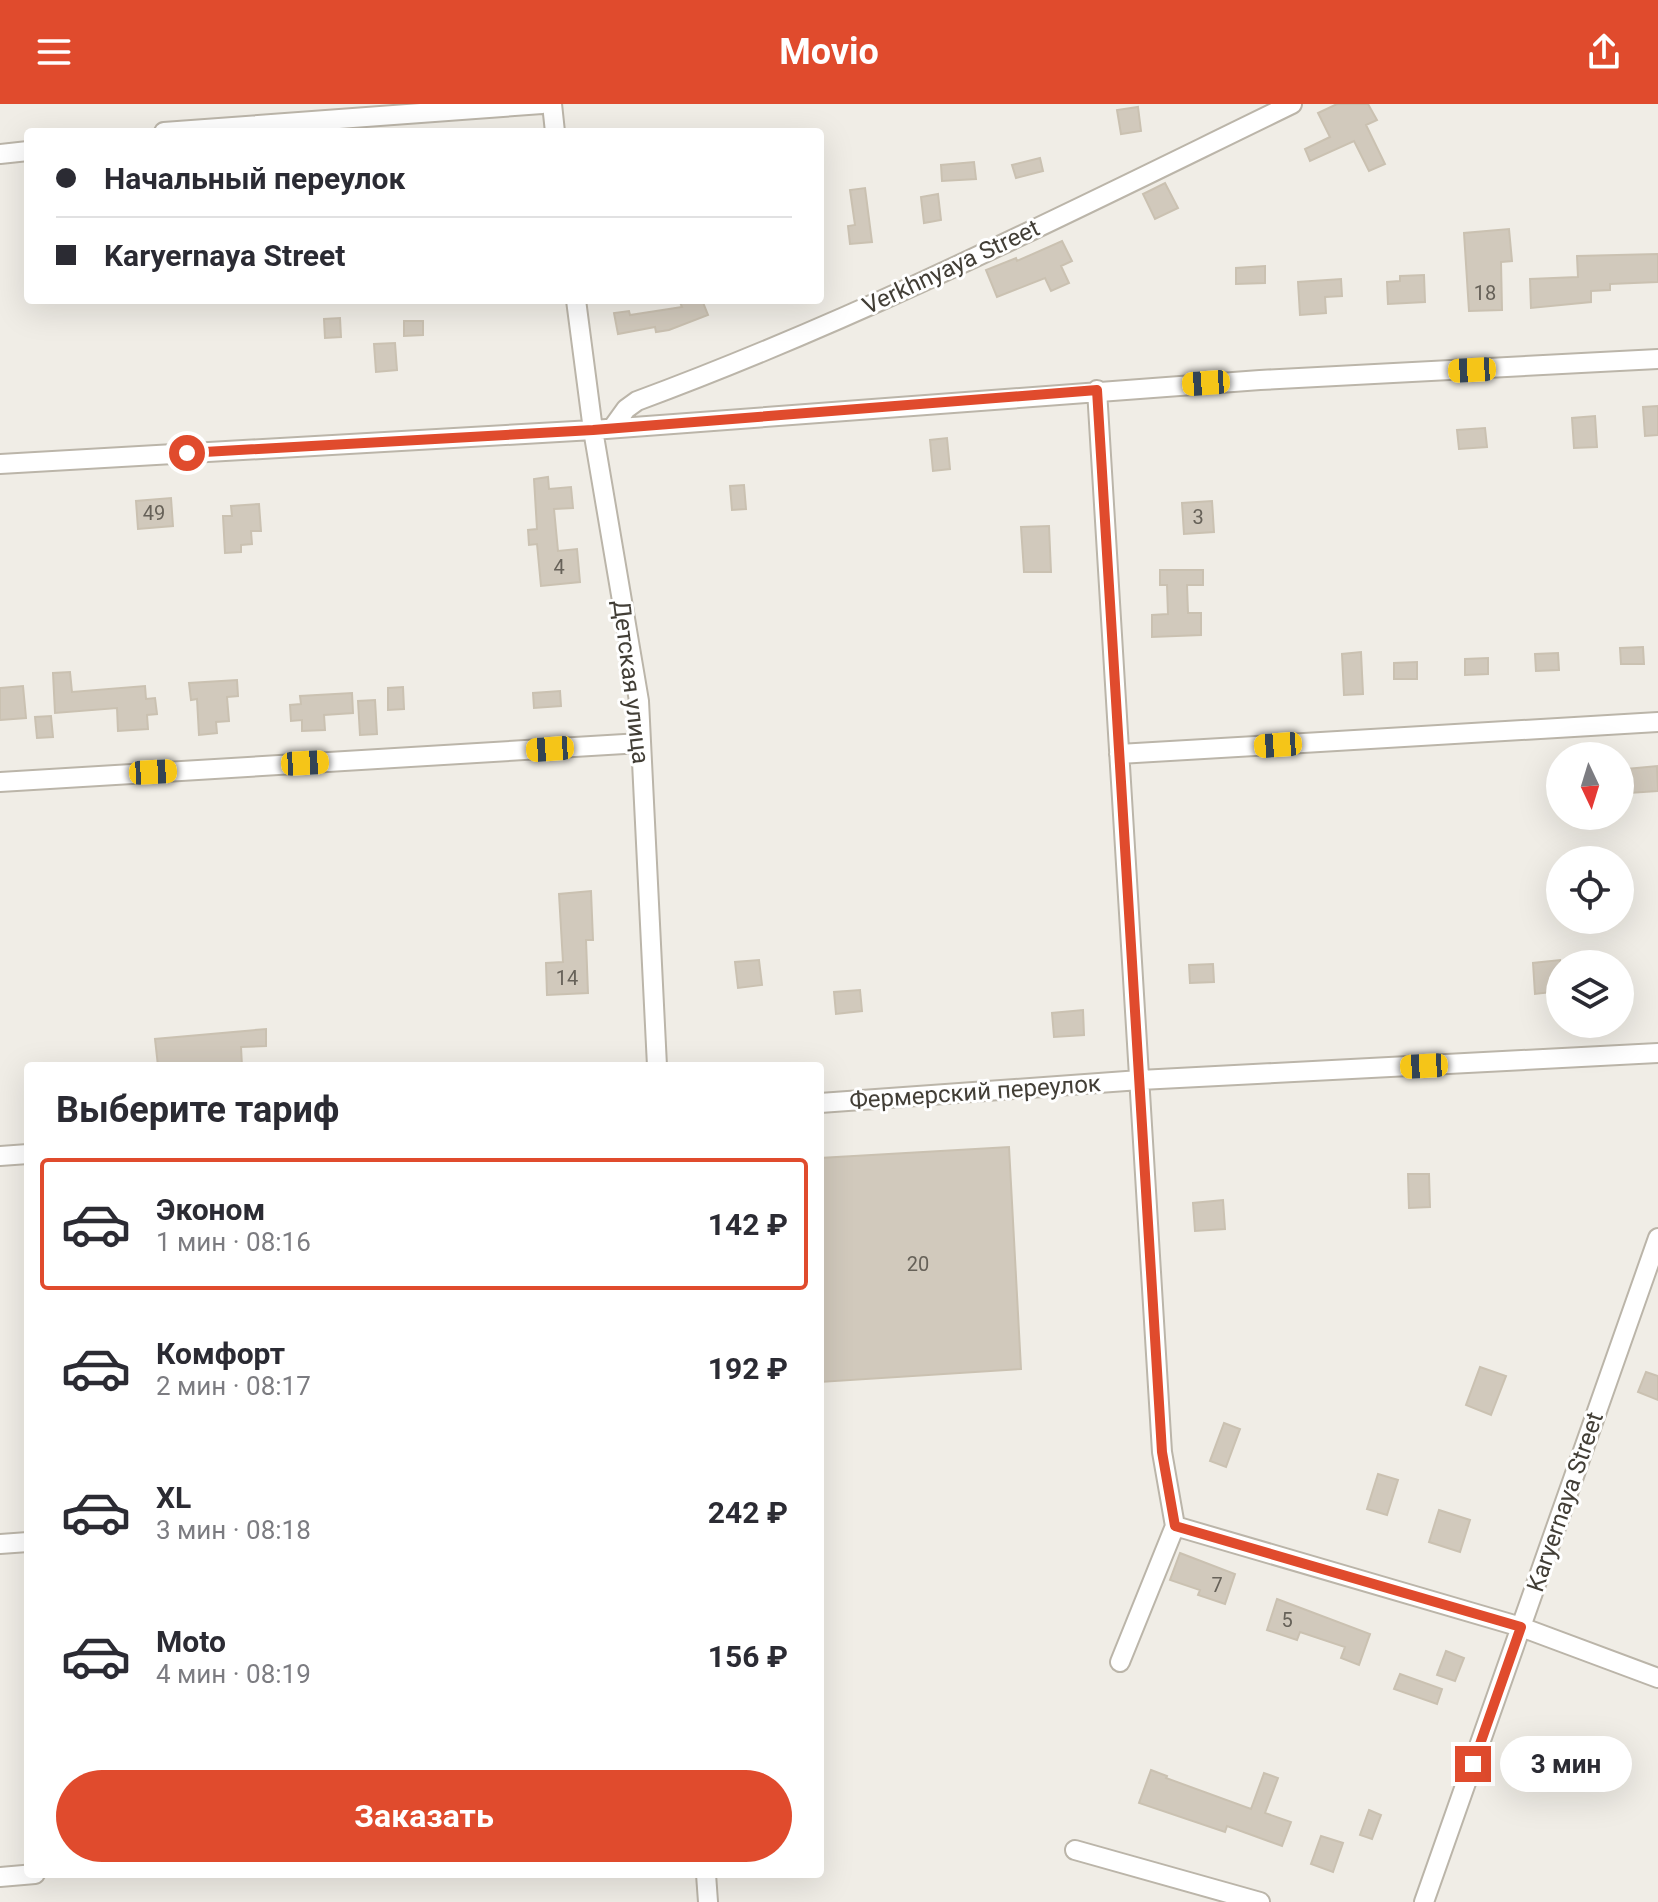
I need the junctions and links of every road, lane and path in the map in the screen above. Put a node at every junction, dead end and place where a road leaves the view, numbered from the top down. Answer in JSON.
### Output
{"nodes":[{"id":1,"x":542,"y":104,"type":"edge"},
{"id":2,"x":552,"y":104,"type":"edge"},
{"id":3,"x":1292,"y":104,"type":"edge"},
{"id":4,"x":218,"y":128,"type":"edge"},
{"id":5,"x":555,"y":128,"type":"edge"},
{"id":6,"x":24,"y":151,"type":"edge"},
{"id":7,"x":0,"y":154,"type":"edge"},
{"id":8,"x":577,"y":304,"type":"edge"},
{"id":9,"x":1658,"y":359,"type":"edge"},
{"id":10,"x":1097,"y":390,"type":"junction"},
{"id":11,"x":613,"y":427,"type":"junction"},
{"id":12,"x":593,"y":430,"type":"junction"},
{"id":13,"x":0,"y":464,"type":"edge"},
{"id":14,"x":1658,"y":722,"type":"edge"},
{"id":15,"x":641,"y":743,"type":"junction"},
{"id":16,"x":1119,"y":754,"type":"junction"},
{"id":17,"x":0,"y":782,"type":"edge"},
{"id":18,"x":1658,"y":1053,"type":"edge"},
{"id":19,"x":657,"y":1062,"type":"edge"},
{"id":20,"x":1140,"y":1080,"type":"junction"},
{"id":21,"x":824,"y":1103,"type":"edge"},
{"id":22,"x":24,"y":1154,"type":"edge"},
{"id":23,"x":0,"y":1156,"type":"edge"},
{"id":24,"x":1658,"y":1238,"type":"edge"},
{"id":25,"x":1175,"y":1526,"type":"junction"},
{"id":26,"x":24,"y":1542,"type":"edge"},
{"id":27,"x":0,"y":1544,"type":"edge"},
{"id":28,"x":1521,"y":1627,"type":"junction"},
{"id":29,"x":1120,"y":1662,"type":"dead end"},
{"id":30,"x":1658,"y":1678,"type":"edge"},
{"id":31,"x":1075,"y":1850,"type":"dead end"},
{"id":32,"x":24,"y":1875,"type":"edge"},
{"id":33,"x":0,"y":1877,"type":"edge"},
{"id":34,"x":706,"y":1878,"type":"edge"},
{"id":35,"x":708,"y":1902,"type":"edge"},
{"id":36,"x":1260,"y":1902,"type":"edge"},
{"id":37,"x":1424,"y":1902,"type":"edge"}],
"edges":[{"from":1,"to":4,"type":"street"},
{"from":2,"to":5,"type":"street"},
{"from":3,"to":11,"type":"street","name":"Verkhnyaya Street"},
{"from":6,"to":7,"type":"street"},
{"from":8,"to":12,"type":"street","name":"Детская улица"},
{"from":9,"to":10,"type":"street"},
{"from":10,"to":11,"type":"street"},
{"from":10,"to":16,"type":"street"},
{"from":11,"to":12,"type":"street"},
{"from":12,"to":13,"type":"street"},
{"from":12,"to":15,"type":"street","name":"Детская улица"},
{"from":14,"to":16,"type":"street"},
{"from":15,"to":17,"type":"street"},
{"from":15,"to":19,"type":"street","name":"Детская улица"},
{"from":16,"to":20,"type":"street"},
{"from":18,"to":20,"type":"street","name":"Фермерский переулок"},
{"from":20,"to":21,"type":"street","name":"Фермерский переулок"},
{"from":20,"to":25,"type":"street"},
{"from":22,"to":23,"type":"street"},
{"from":24,"to":28,"type":"street","name":"Karyernaya Street"},
{"from":25,"to":28,"type":"street"},
{"from":25,"to":29,"type":"street"},
{"from":26,"to":27,"type":"street"},
{"from":28,"to":30,"type":"street"},
{"from":28,"to":37,"type":"street","name":"Karyernaya Street"},
{"from":31,"to":36,"type":"street"},
{"from":32,"to":33,"type":"street"},
{"from":34,"to":35,"type":"street"}]}
